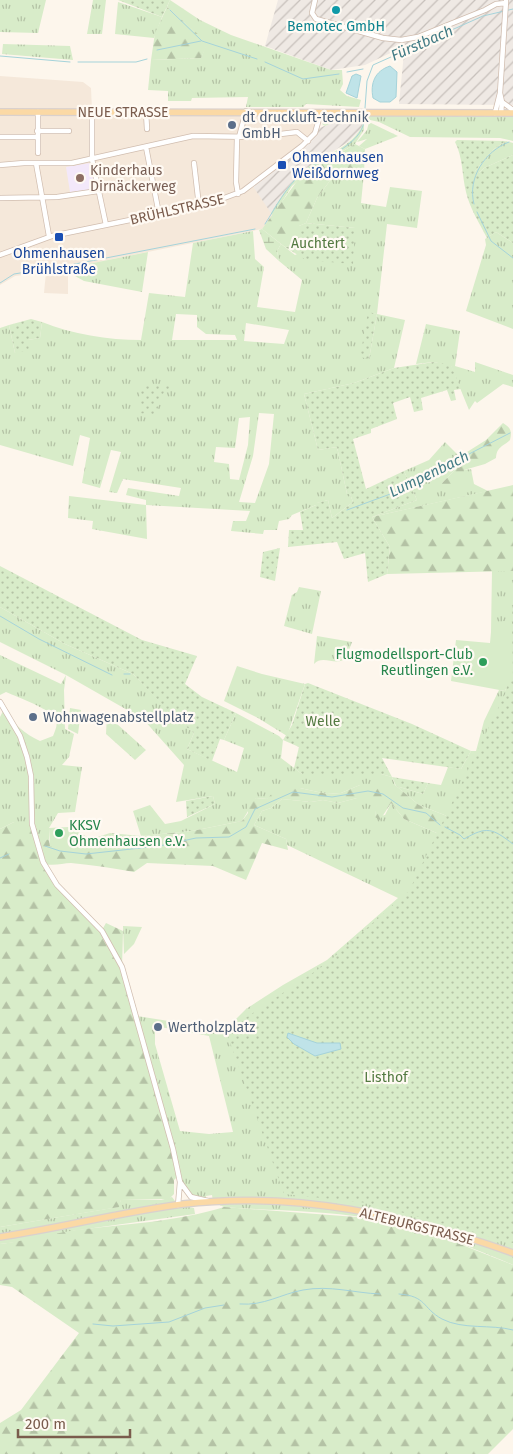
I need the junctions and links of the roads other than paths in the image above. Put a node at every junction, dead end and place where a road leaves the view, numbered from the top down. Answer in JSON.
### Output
{"nodes":[{"id":1,"x":315,"y":0,"type":"edge"},
{"id":2,"x":506,"y":3,"type":"edge"},
{"id":3,"x":500,"y":93,"type":"junction"},
{"id":4,"x":502,"y":102,"type":"junction"},
{"id":5,"x":246,"y":111,"type":"junction"},
{"id":6,"x":513,"y":111,"type":"edge"},
{"id":7,"x":0,"y":112,"type":"edge"},
{"id":8,"x":38,"y":112,"type":"junction"},
{"id":9,"x":92,"y":112,"type":"junction"},
{"id":10,"x":146,"y":112,"type":"junction"},
{"id":11,"x":321,"y":112,"type":"junction"},
{"id":12,"x":498,"y":113,"type":"junction"},
{"id":13,"x":146,"y":129,"type":"dead end"},
{"id":14,"x":38,"y":131,"type":"junction"},
{"id":15,"x":69,"y":131,"type":"dead end"},
{"id":16,"x":0,"y":136,"type":"edge"},
{"id":17,"x":37,"y":136,"type":"junction"},
{"id":18,"x":238,"y":137,"type":"junction"},
{"id":19,"x":308,"y":141,"type":"junction"},
{"id":20,"x":146,"y":147,"type":"junction"},
{"id":21,"x":38,"y":152,"type":"dead end"},
{"id":22,"x":92,"y":159,"type":"junction"},
{"id":23,"x":194,"y":162,"type":"dead end"},
{"id":24,"x":36,"y":163,"type":"junction"},
{"id":25,"x":0,"y":166,"type":"edge"},
{"id":26,"x":98,"y":191,"type":"junction"},
{"id":27,"x":238,"y":194,"type":"junction"},
{"id":28,"x":41,"y":197,"type":"junction"},
{"id":29,"x":0,"y":198,"type":"edge"},
{"id":30,"x":199,"y":206,"type":"junction"},
{"id":31,"x":159,"y":214,"type":"junction"},
{"id":32,"x":106,"y":225,"type":"junction"},
{"id":33,"x":50,"y":236,"type":"junction"},
{"id":34,"x":0,"y":255,"type":"edge"},
{"id":35,"x":0,"y":702,"type":"edge"},
{"id":36,"x":180,"y":1182,"type":"junction"},
{"id":37,"x":183,"y":1188,"type":"junction"},
{"id":38,"x":213,"y":1202,"type":"junction"},
{"id":39,"x":180,"y":1205,"type":"junction"},
{"id":40,"x":0,"y":1237,"type":"edge"},
{"id":41,"x":513,"y":1253,"type":"edge"}],
"edges":[{"from":1,"to":2,"type":"street"},
{"from":2,"to":3,"type":"street"},
{"from":3,"to":4,"type":"street"},
{"from":3,"to":12,"type":"street"},
{"from":4,"to":6,"type":"street"},
{"from":4,"to":12,"type":"street"},
{"from":5,"to":10,"type":"main road","name":"NEUE STRASSE"},
{"from":5,"to":11,"type":"main road","name":"NEUE STRASSE"},
{"from":5,"to":18,"type":"street"},
{"from":6,"to":12,"type":"main road","name":"NEUE STRASSE"},
{"from":7,"to":8,"type":"main road","name":"NEUE STRASSE"},
{"from":8,"to":9,"type":"main road","name":"NEUE STRASSE"},
{"from":8,"to":14,"type":"street"},
{"from":9,"to":10,"type":"main road","name":"NEUE STRASSE"},
{"from":9,"to":22,"type":"street"},
{"from":10,"to":13,"type":"street"},
{"from":11,"to":12,"type":"main road","name":"NEUE STRASSE"},
{"from":11,"to":19,"type":"street","name":"BRÜHLSTRASSE"},
{"from":14,"to":15,"type":"street"},
{"from":14,"to":17,"type":"street"},
{"from":16,"to":17,"type":"street"},
{"from":17,"to":21,"type":"street"},
{"from":18,"to":19,"type":"street"},
{"from":18,"to":20,"type":"street"},
{"from":18,"to":27,"type":"street"},
{"from":19,"to":27,"type":"street","name":"BRÜHLSTRASSE"},
{"from":20,"to":22,"type":"street"},
{"from":20,"to":31,"type":"street"},
{"from":22,"to":24,"type":"street"},
{"from":22,"to":26,"type":"street"},
{"from":23,"to":30,"type":"street"},
{"from":24,"to":25,"type":"street"},
{"from":24,"to":28,"type":"street"},
{"from":26,"to":28,"type":"street"},
{"from":26,"to":32,"type":"street"},
{"from":27,"to":30,"type":"street","name":"BRÜHLSTRASSE"},
{"from":28,"to":29,"type":"street"},
{"from":28,"to":33,"type":"street"},
{"from":30,"to":31,"type":"street","name":"BRÜHLSTRASSE"},
{"from":31,"to":32,"type":"street","name":"BRÜHLSTRASSE"},
{"from":32,"to":33,"type":"street","name":"BRÜHLSTRASSE"},
{"from":33,"to":34,"type":"street","name":"BRÜHLSTRASSE"},
{"from":35,"to":36,"type":"street"},
{"from":36,"to":37,"type":"street"},
{"from":36,"to":39,"type":"street"},
{"from":37,"to":38,"type":"street"},
{"from":37,"to":39,"type":"street"},
{"from":38,"to":39,"type":"main road","name":"ALTEBURGSTRASSE"},
{"from":38,"to":41,"type":"main road","name":"ALTEBURGSTRASSE"},
{"from":39,"to":40,"type":"main road","name":"ALTEBURGSTRASSE"}]}
